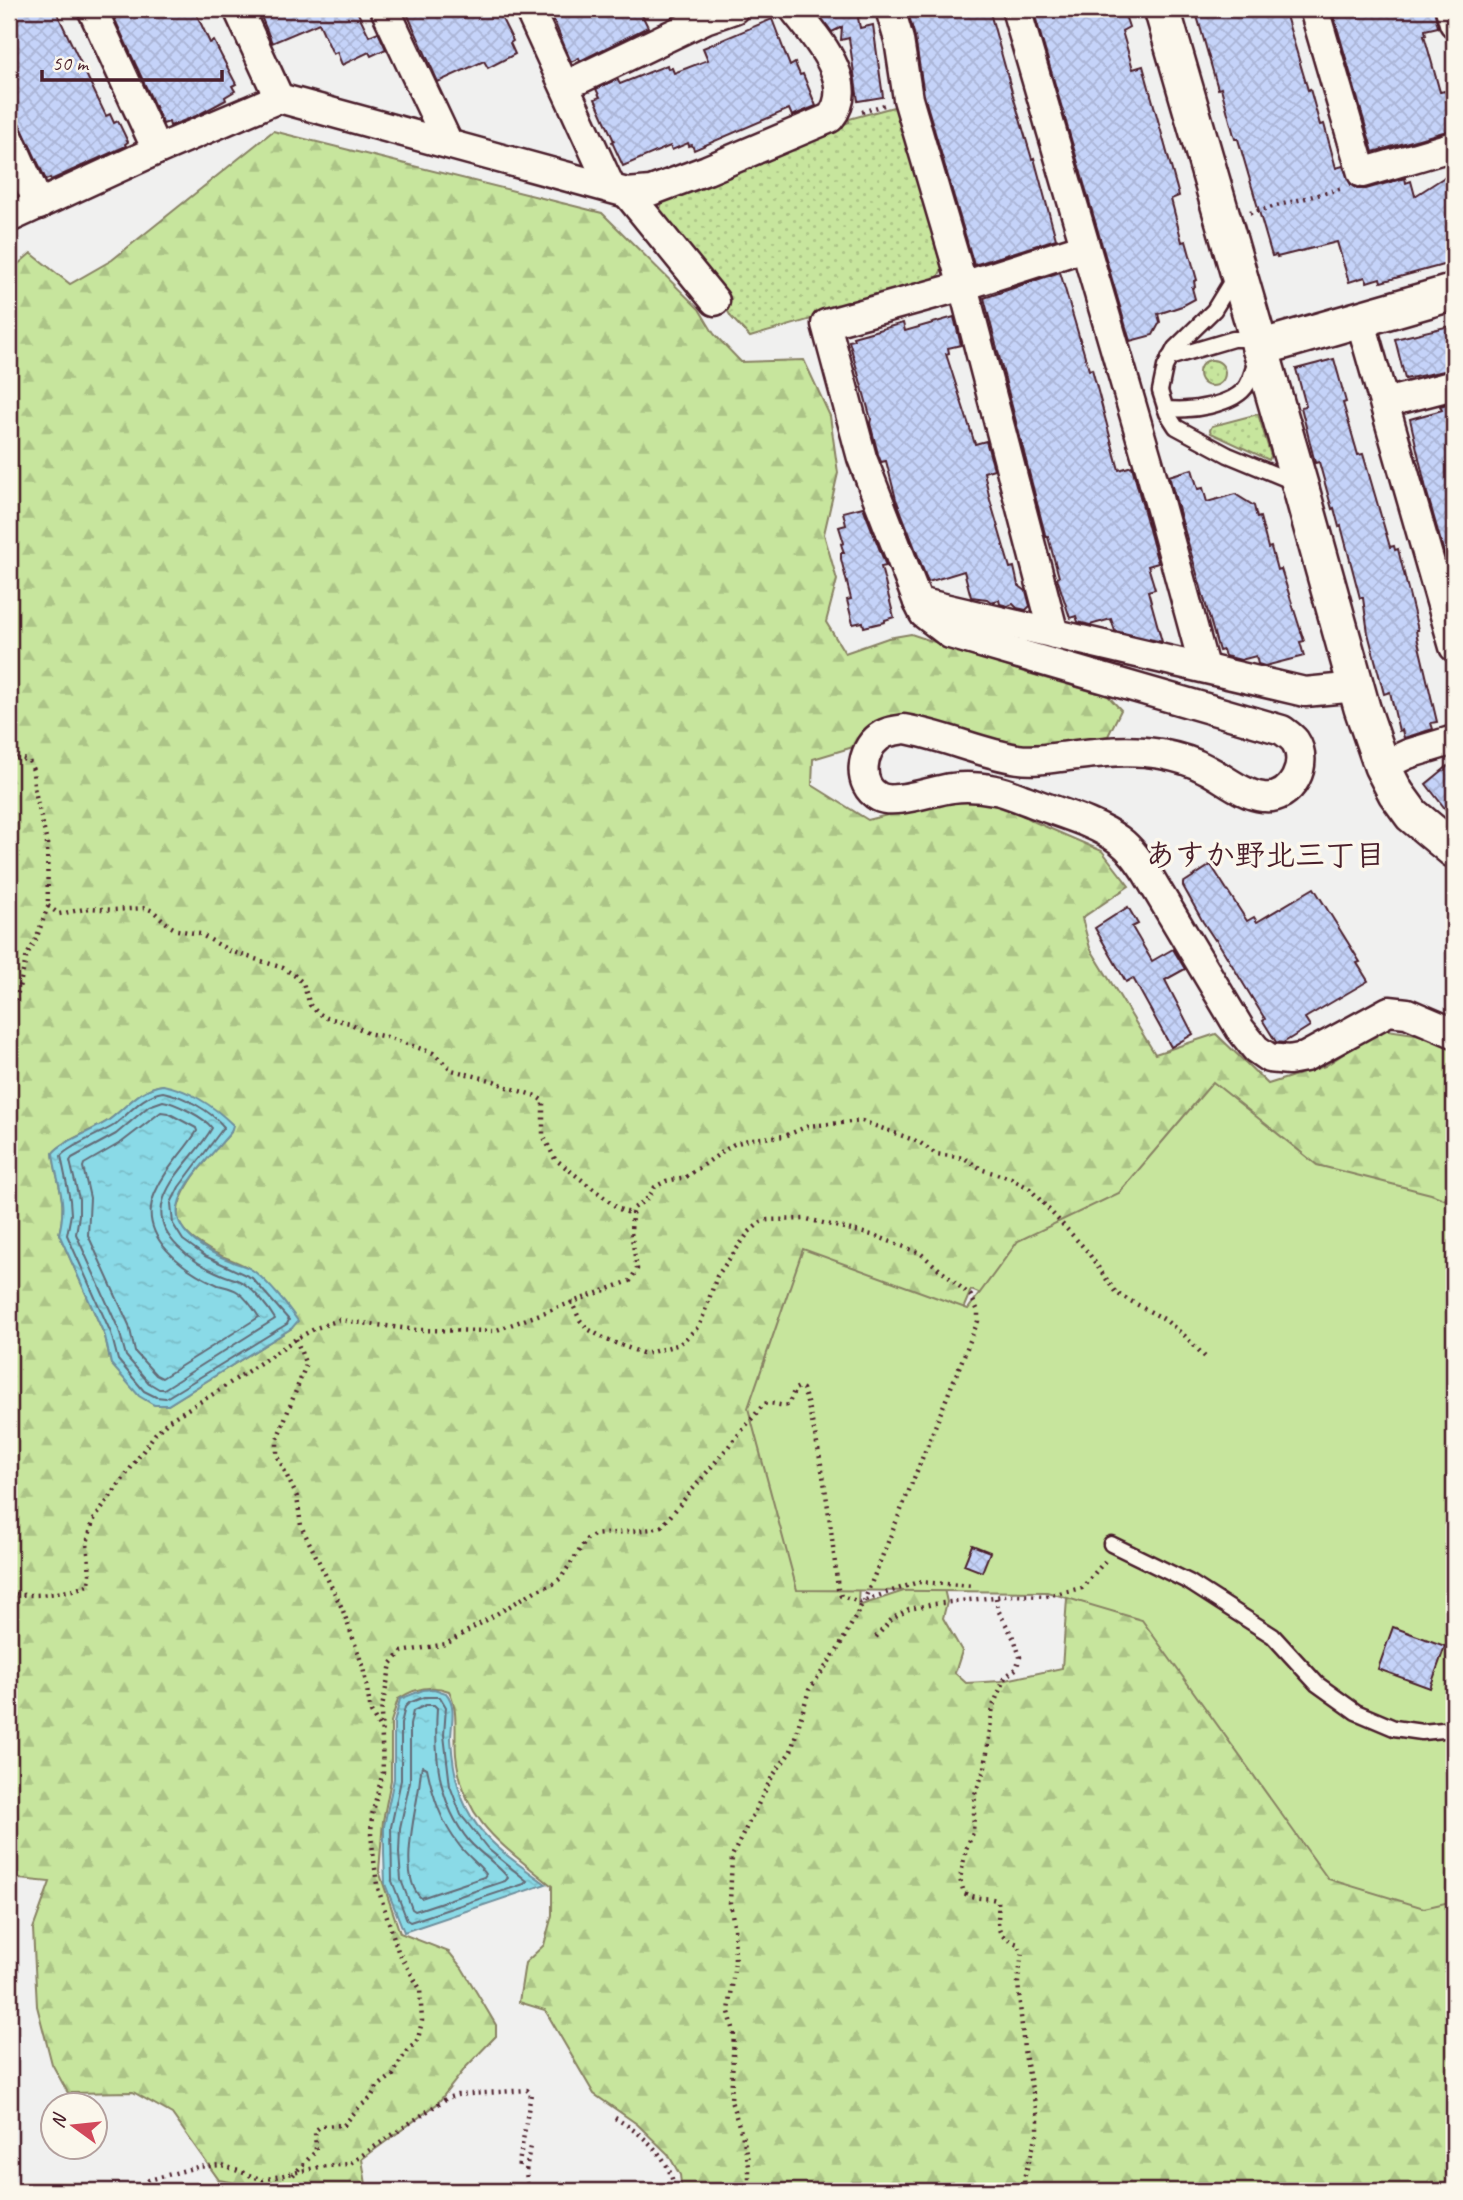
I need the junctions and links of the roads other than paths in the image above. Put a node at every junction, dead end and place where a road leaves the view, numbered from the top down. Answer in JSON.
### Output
{"nodes":[{"id":1,"x":92,"y":9,"type":"edge"},
{"id":2,"x":239,"y":9,"type":"edge"},
{"id":3,"x":385,"y":9,"type":"edge"},
{"id":4,"x":529,"y":9,"type":"edge"},
{"id":5,"x":734,"y":9,"type":"edge"},
{"id":6,"x":794,"y":9,"type":"edge"},
{"id":7,"x":890,"y":9,"type":"edge"},
{"id":8,"x":1016,"y":9,"type":"edge"},
{"id":9,"x":1162,"y":9,"type":"edge"},
{"id":10,"x":1314,"y":9,"type":"edge"},
{"id":11,"x":1450,"y":9,"type":"edge"},
{"id":12,"x":693,"y":14,"type":"edge"},
{"id":13,"x":1454,"y":23,"type":"edge"},
{"id":14,"x":565,"y":86,"type":"junction"},
{"id":15,"x":279,"y":98,"type":"junction"},
{"id":16,"x":9,"y":138,"type":"edge"},
{"id":17,"x":448,"y":143,"type":"junction"},
{"id":18,"x":1454,"y":146,"type":"edge"},
{"id":19,"x":157,"y":150,"type":"junction"},
{"id":20,"x":619,"y":191,"type":"junction"},
{"id":21,"x":39,"y":205,"type":"junction"},
{"id":22,"x":9,"y":218,"type":"edge"},
{"id":23,"x":1085,"y":247,"type":"junction"},
{"id":24,"x":1237,"y":272,"type":"junction"},
{"id":25,"x":963,"y":285,"type":"junction"},
{"id":26,"x":1454,"y":292,"type":"edge"},
{"id":27,"x":715,"y":301,"type":"dead end"},
{"id":28,"x":1360,"y":319,"type":"junction"},
{"id":29,"x":1260,"y":348,"type":"junction"},
{"id":30,"x":1169,"y":358,"type":"junction"},
{"id":31,"x":1454,"y":385,"type":"edge"},
{"id":32,"x":1385,"y":403,"type":"junction"},
{"id":33,"x":1165,"y":408,"type":"junction"},
{"id":34,"x":1300,"y":485,"type":"junction"},
{"id":35,"x":918,"y":601,"type":"junction"},
{"id":36,"x":1054,"y":634,"type":"junction"},
{"id":37,"x":1454,"y":647,"type":"edge"},
{"id":38,"x":1204,"y":667,"type":"junction"},
{"id":39,"x":1357,"y":687,"type":"junction"},
{"id":40,"x":1454,"y":740,"type":"edge"},
{"id":41,"x":1382,"y":766,"type":"junction"},
{"id":42,"x":1454,"y":850,"type":"edge"},
{"id":43,"x":1454,"y":1033,"type":"edge"},
{"id":44,"x":1111,"y":1544,"type":"road end"},
{"id":45,"x":1454,"y":1730,"type":"edge"}],
"edges":[{"from":1,"to":19,"type":"street"},
{"from":2,"to":15,"type":"street"},
{"from":3,"to":17,"type":"street"},
{"from":4,"to":14,"type":"street"},
{"from":5,"to":12,"type":"street"},
{"from":6,"to":20,"type":"street"},
{"from":7,"to":25,"type":"street"},
{"from":8,"to":23,"type":"street"},
{"from":9,"to":24,"type":"street"},
{"from":10,"to":18,"type":"street"},
{"from":11,"to":13,"type":"street"},
{"from":12,"to":14,"type":"street"},
{"from":14,"to":20,"type":"street"},
{"from":15,"to":17,"type":"street"},
{"from":15,"to":19,"type":"street"},
{"from":16,"to":21,"type":"street"},
{"from":17,"to":20,"type":"street"},
{"from":19,"to":21,"type":"street"},
{"from":20,"to":27,"type":"street"},
{"from":21,"to":22,"type":"street"},
{"from":23,"to":25,"type":"street"},
{"from":23,"to":38,"type":"street"},
{"from":24,"to":29,"type":"street"},
{"from":24,"to":30,"type":"lane"},
{"from":25,"to":35,"type":"street"},
{"from":25,"to":36,"type":"street"},
{"from":26,"to":28,"type":"street"},
{"from":28,"to":29,"type":"street"},
{"from":28,"to":32,"type":"street"},
{"from":29,"to":30,"type":"lane"},
{"from":29,"to":33,"type":"lane"},
{"from":29,"to":34,"type":"street"},
{"from":30,"to":33,"type":"lane"},
{"from":31,"to":32,"type":"street"},
{"from":32,"to":37,"type":"street"},
{"from":33,"to":34,"type":"lane"},
{"from":34,"to":39,"type":"street"},
{"from":35,"to":36,"type":"street"},
{"from":35,"to":43,"type":"street"},
{"from":36,"to":38,"type":"street"},
{"from":38,"to":39,"type":"street"},
{"from":39,"to":41,"type":"street"},
{"from":40,"to":41,"type":"street"},
{"from":41,"to":42,"type":"street"},
{"from":44,"to":45,"type":"lane"}]}
